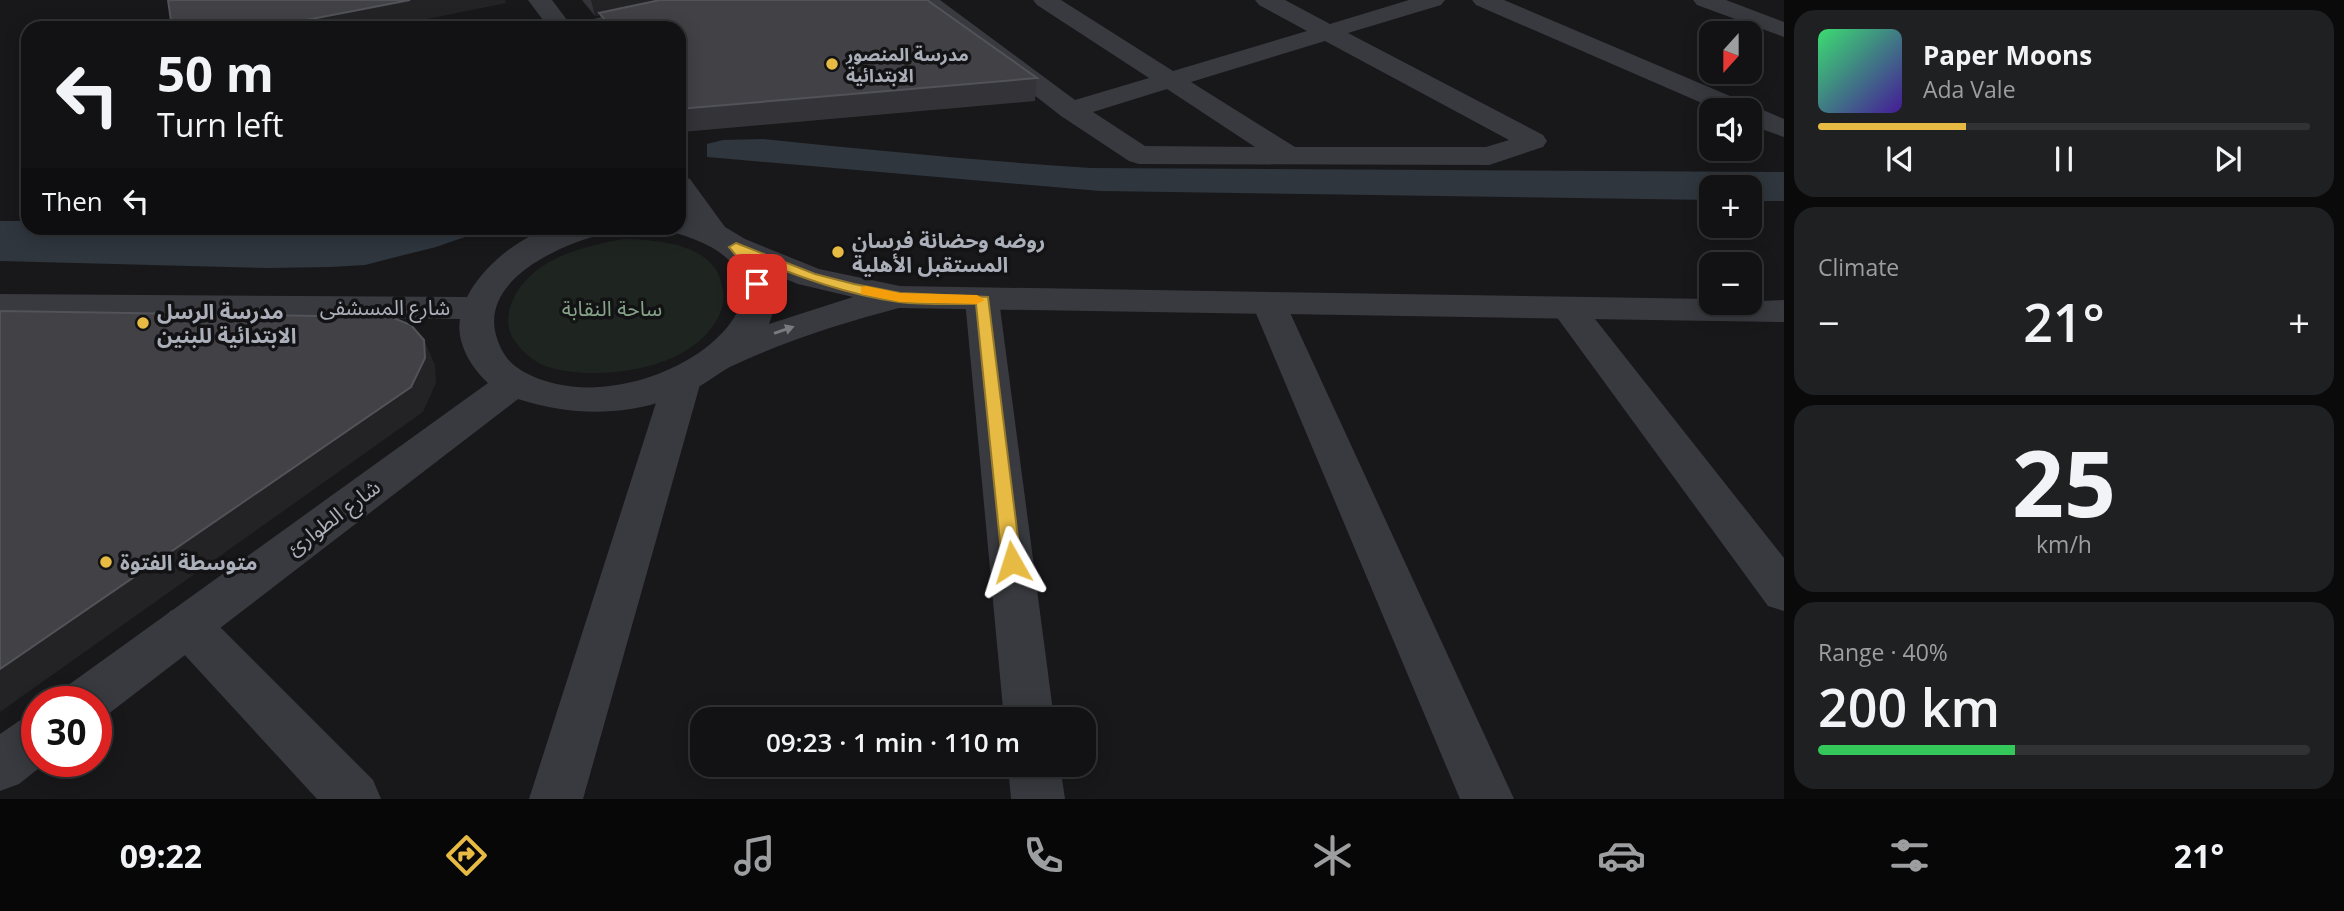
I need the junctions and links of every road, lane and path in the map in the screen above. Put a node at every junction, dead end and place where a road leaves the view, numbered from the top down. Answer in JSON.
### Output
{"nodes":[{"id":1,"x":540,"y":0,"type":"edge"},
{"id":2,"x":710,"y":0,"type":"edge"},
{"id":3,"x":925,"y":0,"type":"edge"},
{"id":4,"x":1045,"y":0,"type":"edge"},
{"id":5,"x":1267,"y":0,"type":"edge"},
{"id":6,"x":1484,"y":0,"type":"edge"},
{"id":7,"x":1705,"y":0,"type":"edge"},
{"id":8,"x":1421,"y":1,"type":"edge"},
{"id":9,"x":556,"y":21,"type":"edge"},
{"id":10,"x":616,"y":21,"type":"edge"},
{"id":11,"x":1784,"y":30,"type":"edge"},
{"id":12,"x":1327,"y":32,"type":"junction"},
{"id":13,"x":1169,"y":80,"type":"junction"},
{"id":14,"x":1712,"y":98,"type":"edge"},
{"id":15,"x":1071,"y":110,"type":"junction"},
{"id":16,"x":1762,"y":120,"type":"edge"},
{"id":17,"x":1784,"y":130,"type":"edge"},
{"id":18,"x":1288,"y":155,"type":"junction"},
{"id":19,"x":686,"y":193,"type":"edge"},
{"id":20,"x":686,"y":226,"type":"edge"},
{"id":21,"x":566,"y":235,"type":"edge"},
{"id":22,"x":725,"y":240,"type":"junction"},
{"id":23,"x":900,"y":297,"type":"junction"},
{"id":24,"x":982,"y":300,"type":"junction"},
{"id":25,"x":0,"y":304,"type":"edge"},
{"id":26,"x":1269,"y":304,"type":"junction"},
{"id":27,"x":477,"y":308,"type":"junction"},
{"id":28,"x":1568,"y":308,"type":"junction"},
{"id":29,"x":1784,"y":311,"type":"edge"},
{"id":30,"x":722,"y":357,"type":"junction"},
{"id":31,"x":682,"y":380,"type":"junction"},
{"id":32,"x":514,"y":383,"type":"junction"},
{"id":33,"x":1784,"y":592,"type":"edge"},
{"id":34,"x":187,"y":625,"type":"junction"},
{"id":35,"x":106,"y":686,"type":"edge"},
{"id":36,"x":1028,"y":707,"type":"edge"},
{"id":37,"x":21,"y":750,"type":"edge"},
{"id":38,"x":0,"y":766,"type":"edge"},
{"id":39,"x":1035,"y":777,"type":"edge"},
{"id":40,"x":354,"y":799,"type":"edge"},
{"id":41,"x":556,"y":799,"type":"edge"},
{"id":42,"x":1038,"y":799,"type":"edge"},
{"id":43,"x":1487,"y":799,"type":"edge"}],
"edges":[{"from":1,"to":9,"type":"street"},
{"from":2,"to":10,"type":"street"},
{"from":3,"to":15,"type":"street"},
{"from":4,"to":13,"type":"street"},
{"from":5,"to":12,"type":"street"},
{"from":6,"to":14,"type":"street"},
{"from":7,"to":11,"type":"street"},
{"from":8,"to":12,"type":"street"},
{"from":12,"to":13,"type":"street"},
{"from":12,"to":18,"type":"street"},
{"from":13,"to":15,"type":"street"},
{"from":13,"to":18,"type":"street"},
{"from":15,"to":18,"type":"street"},
{"from":16,"to":17,"type":"street"},
{"from":19,"to":22,"type":"street"},
{"from":20,"to":22,"type":"street"},
{"from":21,"to":27,"type":"street"},
{"from":22,"to":23,"type":"street"},
{"from":22,"to":30,"type":"street"},
{"from":23,"to":24,"type":"street"},
{"from":30,"to":23,"type":"street","one_way":true},
{"from":24,"to":26,"type":"street"},
{"from":24,"to":36,"type":"street"},
{"from":25,"to":27,"type":"street","name":"شارع المسشفى"},
{"from":26,"to":28,"type":"street"},
{"from":26,"to":43,"type":"street"},
{"from":27,"to":32,"type":"street"},
{"from":28,"to":29,"type":"street"},
{"from":28,"to":33,"type":"street"},
{"from":30,"to":31,"type":"street"},
{"from":31,"to":32,"type":"street"},
{"from":31,"to":41,"type":"street"},
{"from":32,"to":34,"type":"street","name":"شارع الطوارئ"},
{"from":34,"to":35,"type":"street","name":"شارع الطوارئ"},
{"from":34,"to":40,"type":"street"},
{"from":37,"to":38,"type":"street"},
{"from":39,"to":42,"type":"street"}]}
